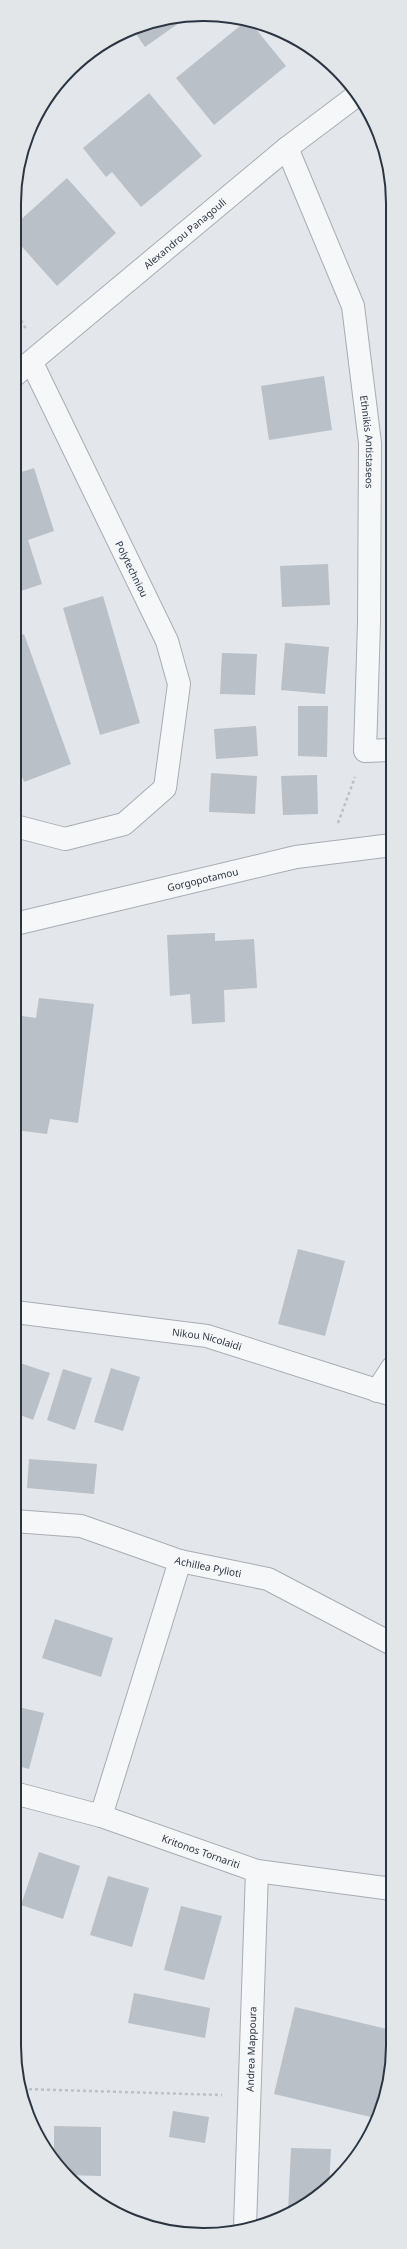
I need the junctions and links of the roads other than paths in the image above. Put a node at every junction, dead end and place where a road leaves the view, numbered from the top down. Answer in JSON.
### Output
{"nodes":[{"id":1,"x":353,"y":99,"type":"edge"},
{"id":2,"x":287,"y":148,"type":"junction"},
{"id":3,"x":24,"y":369,"type":"edge"},
{"id":4,"x":386,"y":750,"type":"edge"},
{"id":5,"x":21,"y":827,"type":"edge"},
{"id":6,"x":386,"y":846,"type":"edge"},
{"id":7,"x":21,"y":923,"type":"edge"},
{"id":8,"x":21,"y":1313,"type":"edge"},
{"id":9,"x":384,"y":1393,"type":"edge"},
{"id":10,"x":21,"y":1522,"type":"edge"},
{"id":11,"x":180,"y":1561,"type":"junction"},
{"id":12,"x":386,"y":1641,"type":"edge"},
{"id":13,"x":21,"y":1795,"type":"edge"},
{"id":14,"x":101,"y":1816,"type":"junction"},
{"id":15,"x":257,"y":1871,"type":"junction"},
{"id":16,"x":386,"y":1888,"type":"edge"},
{"id":17,"x":245,"y":2223,"type":"edge"}],
"edges":[{"from":1,"to":2,"type":"street","name":"Alexandrou Panagouli"},
{"from":2,"to":3,"type":"street","name":"Alexandrou Panagouli"},
{"from":2,"to":4,"type":"street","name":"Ethnikis Antistaseos"},
{"from":3,"to":5,"type":"street","name":"Polytechniou"},
{"from":6,"to":7,"type":"street","name":"Gorgopotamou"},
{"from":8,"to":9,"type":"street","name":"Nikou Nicolaidi"},
{"from":10,"to":11,"type":"street","name":"Achillea Pylioti"},
{"from":11,"to":12,"type":"street","name":"Achillea Pylioti"},
{"from":11,"to":14,"type":"street"},
{"from":13,"to":14,"type":"street","name":"Kritonos Tornariti"},
{"from":14,"to":15,"type":"street","name":"Kritonos Tornariti"},
{"from":15,"to":16,"type":"street","name":"Kritonos Tornariti"},
{"from":15,"to":17,"type":"street","name":"Andrea Mappoura"}]}
